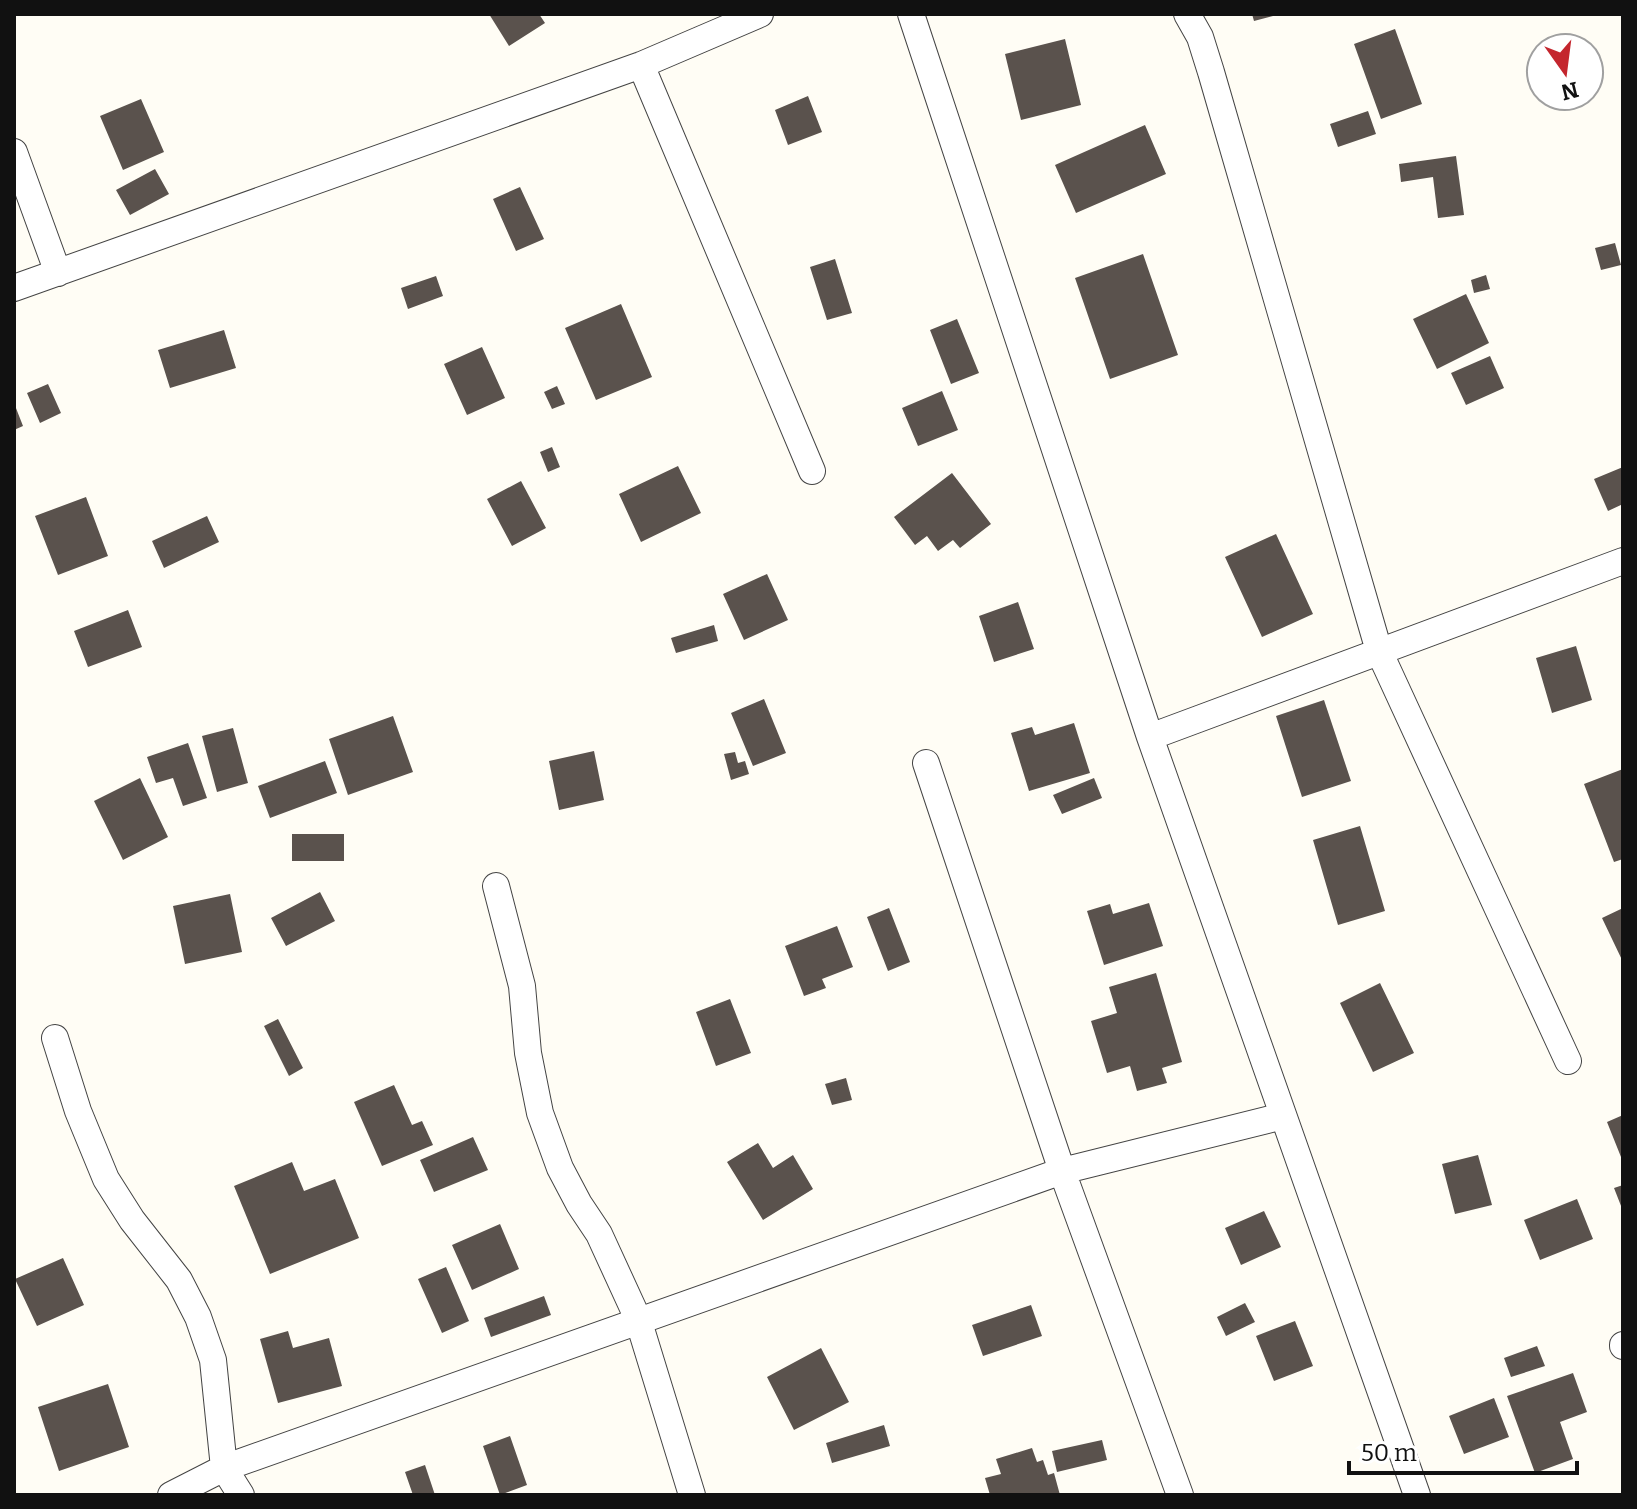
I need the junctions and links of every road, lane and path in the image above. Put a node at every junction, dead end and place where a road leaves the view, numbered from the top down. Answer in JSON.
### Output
{"nodes":[{"id":1,"x":760,"y":14,"type":"edge"},
{"id":2,"x":911,"y":14,"type":"edge"},
{"id":3,"x":1187,"y":14,"type":"edge"},
{"id":4,"x":641,"y":65,"type":"junction"},
{"id":5,"x":14,"y":152,"type":"edge"},
{"id":6,"x":58,"y":273,"type":"junction"},
{"id":7,"x":14,"y":288,"type":"edge"},
{"id":8,"x":812,"y":471,"type":"dead end"},
{"id":9,"x":1623,"y":561,"type":"edge"},
{"id":10,"x":1379,"y":651,"type":"junction"},
{"id":11,"x":1150,"y":737,"type":"junction"},
{"id":12,"x":926,"y":763,"type":"dead end"},
{"id":13,"x":496,"y":886,"type":"dead end"},
{"id":14,"x":55,"y":1038,"type":"dead end"},
{"id":15,"x":1568,"y":1061,"type":"dead end"},
{"id":16,"x":1283,"y":1116,"type":"junction"},
{"id":17,"x":1062,"y":1171,"type":"junction"},
{"id":18,"x":638,"y":1319,"type":"junction"},
{"id":19,"x":224,"y":1468,"type":"junction"},
{"id":20,"x":171,"y":1495,"type":"edge"},
{"id":21,"x":241,"y":1495,"type":"edge"},
{"id":22,"x":692,"y":1495,"type":"edge"},
{"id":23,"x":1180,"y":1495,"type":"edge"},
{"id":24,"x":1417,"y":1495,"type":"edge"}],
"edges":[{"from":1,"to":4,"type":"street"},
{"from":2,"to":11,"type":"street"},
{"from":3,"to":10,"type":"street"},
{"from":4,"to":6,"type":"street"},
{"from":4,"to":8,"type":"street"},
{"from":5,"to":6,"type":"street"},
{"from":6,"to":7,"type":"street"},
{"from":9,"to":10,"type":"street"},
{"from":10,"to":11,"type":"street"},
{"from":10,"to":15,"type":"street"},
{"from":11,"to":16,"type":"street"},
{"from":12,"to":17,"type":"street"},
{"from":13,"to":18,"type":"street"},
{"from":14,"to":19,"type":"street"},
{"from":16,"to":17,"type":"street"},
{"from":16,"to":24,"type":"street"},
{"from":17,"to":18,"type":"street"},
{"from":17,"to":23,"type":"street"},
{"from":18,"to":19,"type":"street"},
{"from":18,"to":22,"type":"street"},
{"from":19,"to":20,"type":"street"},
{"from":19,"to":21,"type":"street"}]}
